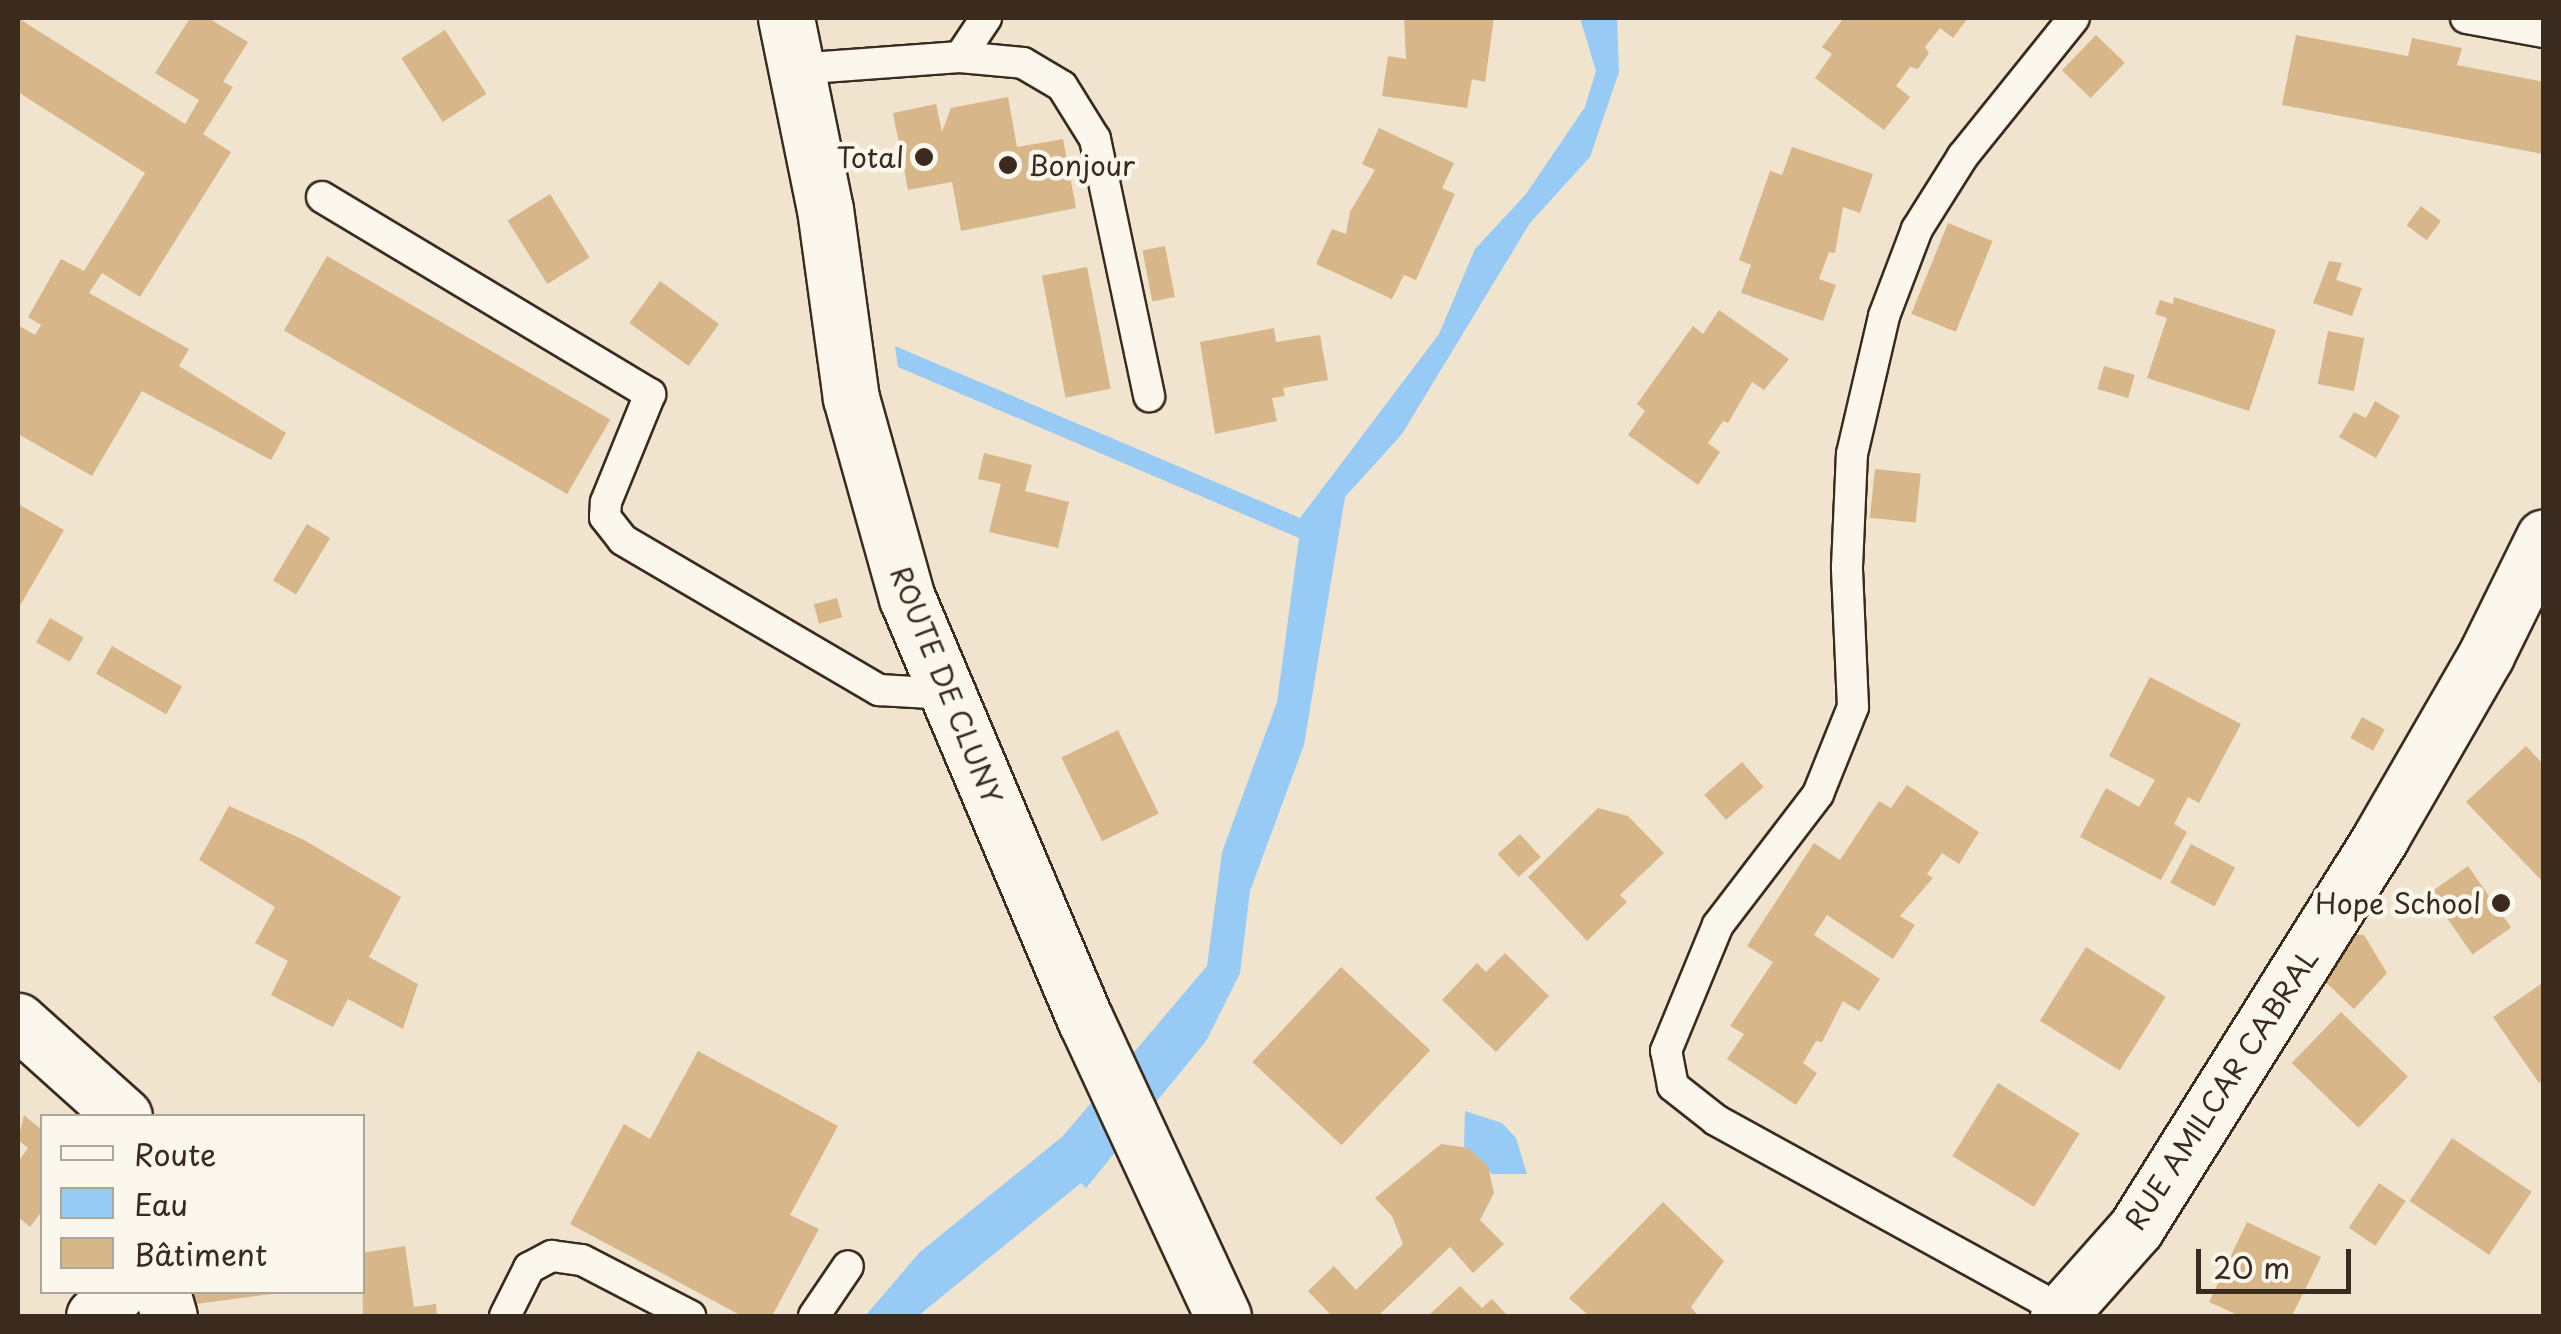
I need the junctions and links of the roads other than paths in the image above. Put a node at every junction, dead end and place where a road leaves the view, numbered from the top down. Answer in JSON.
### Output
{"nodes":[{"id":1,"x":986,"y":18,"type":"edge"},
{"id":2,"x":2074,"y":18,"type":"edge"},
{"id":3,"x":2466,"y":18,"type":"edge"},
{"id":4,"x":2544,"y":32,"type":"edge"},
{"id":5,"x":791,"y":43,"type":"edge"},
{"id":6,"x":960,"y":57,"type":"junction"},
{"id":7,"x":322,"y":197,"type":"dead end"},
{"id":8,"x":1149,"y":396,"type":"dead end"},
{"id":9,"x":2544,"y":537,"type":"edge"},
{"id":10,"x":948,"y":694,"type":"junction"},
{"id":11,"x":18,"y":1021,"type":"edge"},
{"id":12,"x":122,"y":1114,"type":"edge"},
{"id":13,"x":848,"y":1266,"type":"dead end"},
{"id":14,"x":116,"y":1294,"type":"edge"},
{"id":15,"x":2060,"y":1314,"type":"edge"},
{"id":16,"x":94,"y":1316,"type":"edge"},
{"id":17,"x":505,"y":1316,"type":"edge"},
{"id":18,"x":690,"y":1316,"type":"edge"},
{"id":19,"x":814,"y":1316,"type":"edge"},
{"id":20,"x":1223,"y":1316,"type":"edge"}],
"edges":[{"from":1,"to":6,"type":"lane"},
{"from":2,"to":15,"type":"lane"},
{"from":3,"to":4,"type":"lane"},
{"from":5,"to":6,"type":"lane"},
{"from":5,"to":10,"type":"main road","name":"ROUTE DE CLUNY"},
{"from":6,"to":8,"type":"lane"},
{"from":7,"to":10,"type":"lane"},
{"from":9,"to":15,"type":"main road","name":"RUE AMILCAR CABRAL"},
{"from":10,"to":20,"type":"main road","name":"ROUTE DE CLUNY"},
{"from":11,"to":12,"type":"main road"},
{"from":13,"to":19,"type":"lane"},
{"from":14,"to":16,"type":"main road"},
{"from":17,"to":18,"type":"lane"}]}
